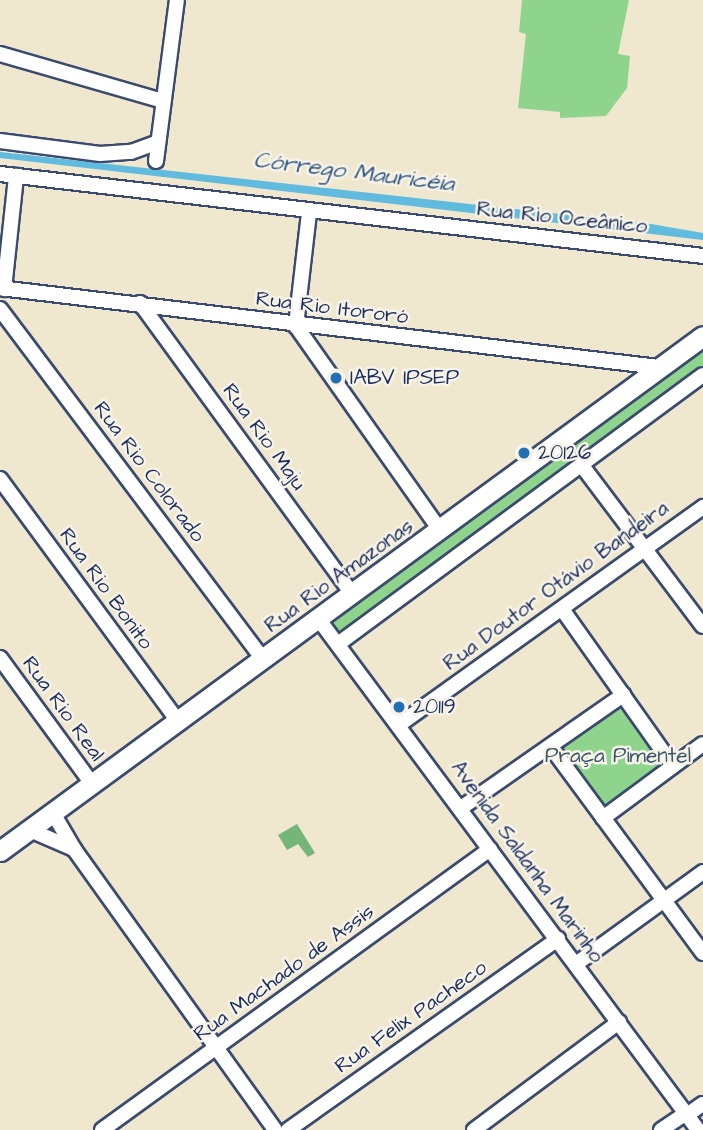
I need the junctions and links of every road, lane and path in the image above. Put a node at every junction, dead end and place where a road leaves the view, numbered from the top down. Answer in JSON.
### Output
{"nodes":[{"id":1,"x":177,"y":0,"type":"edge"},
{"id":2,"x":0,"y":54,"type":"edge"},
{"id":3,"x":163,"y":101,"type":"junction"},
{"id":4,"x":0,"y":141,"type":"edge"},
{"id":5,"x":158,"y":142,"type":"junction"},
{"id":6,"x":156,"y":161,"type":"dead end"},
{"id":7,"x":0,"y":174,"type":"edge"},
{"id":8,"x":16,"y":176,"type":"junction"},
{"id":9,"x":309,"y":213,"type":"junction"},
{"id":10,"x":703,"y":256,"type":"edge"},
{"id":11,"x":2,"y":289,"type":"edge"},
{"id":12,"x":140,"y":303,"type":"junction"},
{"id":13,"x":0,"y":309,"type":"edge"},
{"id":14,"x":296,"y":326,"type":"junction"},
{"id":15,"x":703,"y":336,"type":"edge"},
{"id":16,"x":659,"y":367,"type":"junction"},
{"id":17,"x":703,"y":375,"type":"edge"},
{"id":18,"x":583,"y":467,"type":"junction"},
{"id":19,"x":0,"y":480,"type":"edge"},
{"id":20,"x":703,"y":507,"type":"edge"},
{"id":21,"x":440,"y":530,"type":"junction"},
{"id":22,"x":645,"y":549,"type":"junction"},
{"id":23,"x":354,"y":595,"type":"junction"},
{"id":24,"x":562,"y":609,"type":"junction"},
{"id":25,"x":320,"y":621,"type":"junction"},
{"id":26,"x":703,"y":626,"type":"edge"},
{"id":27,"x":338,"y":644,"type":"junction"},
{"id":28,"x":0,"y":658,"type":"edge"},
{"id":29,"x":264,"y":660,"type":"junction"},
{"id":30,"x":623,"y":695,"type":"junction"},
{"id":31,"x":179,"y":723,"type":"junction"},
{"id":32,"x":400,"y":724,"type":"junction"},
{"id":33,"x":703,"y":744,"type":"edge"},
{"id":34,"x":551,"y":747,"type":"junction"},
{"id":35,"x":673,"y":766,"type":"junction"},
{"id":36,"x":93,"y":785,"type":"junction"},
{"id":37,"x":461,"y":808,"type":"junction"},
{"id":38,"x":54,"y":813,"type":"junction"},
{"id":39,"x":603,"y":818,"type":"junction"},
{"id":40,"x":30,"y":830,"type":"junction"},
{"id":41,"x":74,"y":849,"type":"junction"},
{"id":42,"x":490,"y":849,"type":"junction"},
{"id":43,"x":0,"y":850,"type":"edge"},
{"id":44,"x":703,"y":872,"type":"edge"},
{"id":45,"x":665,"y":900,"type":"junction"},
{"id":46,"x":558,"y":939,"type":"junction"},
{"id":47,"x":703,"y":953,"type":"edge"},
{"id":48,"x":576,"y":964,"type":"junction"},
{"id":49,"x":619,"y":1022,"type":"junction"},
{"id":50,"x":216,"y":1048,"type":"junction"},
{"id":51,"x":703,"y":1104,"type":"edge"},
{"id":52,"x":686,"y":1114,"type":"junction"},
{"id":53,"x":102,"y":1130,"type":"edge"},
{"id":54,"x":275,"y":1130,"type":"edge"},
{"id":55,"x":288,"y":1130,"type":"edge"},
{"id":56,"x":474,"y":1130,"type":"edge"},
{"id":57,"x":661,"y":1130,"type":"edge"},
{"id":58,"x":698,"y":1130,"type":"edge"}],
"edges":[{"from":1,"to":3,"type":"street"},
{"from":2,"to":3,"type":"street"},
{"from":3,"to":5,"type":"street"},
{"from":4,"to":5,"type":"street"},
{"from":5,"to":6,"type":"street"},
{"from":7,"to":8,"type":"street","name":"Rua Rio Oceânico"},
{"from":8,"to":9,"type":"street","name":"Rua Rio Oceânico"},
{"from":8,"to":11,"type":"street"},
{"from":9,"to":10,"type":"street","name":"Rua Rio Oceânico"},
{"from":9,"to":14,"type":"street"},
{"from":11,"to":12,"type":"street","name":"Rua Rio Itororó"},
{"from":12,"to":14,"type":"street","name":"Rua Rio Itororó"},
{"from":12,"to":23,"type":"street","name":"Rua Rio Maju"},
{"from":13,"to":29,"type":"street","name":"Rua Rio Colorado"},
{"from":14,"to":16,"type":"street","name":"Rua Rio Itororó"},
{"from":14,"to":21,"type":"street"},
{"from":15,"to":16,"type":"street","name":"Rua Rio Amazonas"},
{"from":16,"to":21,"type":"street","name":"Rua Rio Amazonas"},
{"from":17,"to":18,"type":"street"},
{"from":18,"to":22,"type":"street"},
{"from":18,"to":27,"type":"street"},
{"from":19,"to":31,"type":"street","name":"Rua Rio Bonito"},
{"from":20,"to":22,"type":"street","name":"Rua Doutor Otávio Bandeira"},
{"from":21,"to":23,"type":"street","name":"Rua Rio Amazonas"},
{"from":22,"to":24,"type":"street","name":"Rua Doutor Otávio Bandeira"},
{"from":22,"to":26,"type":"street"},
{"from":23,"to":25,"type":"street","name":"Rua Rio Amazonas"},
{"from":24,"to":30,"type":"street"},
{"from":24,"to":32,"type":"street","name":"Rua Doutor Otávio Bandeira"},
{"from":25,"to":27,"type":"street","name":"Avenida Saldanha Marinho"},
{"from":25,"to":29,"type":"street","name":"Rua Rio Amazonas"},
{"from":27,"to":32,"type":"street","name":"Avenida Saldanha Marinho"},
{"from":28,"to":36,"type":"street","name":"Rua Rio Real"},
{"from":29,"to":31,"type":"street","name":"Rua Rio Amazonas"},
{"from":30,"to":34,"type":"street"},
{"from":30,"to":35,"type":"street"},
{"from":31,"to":36,"type":"street","name":"Rua Rio Amazonas"},
{"from":32,"to":37,"type":"street","name":"Avenida Saldanha Marinho"},
{"from":33,"to":35,"type":"street"},
{"from":34,"to":37,"type":"street"},
{"from":34,"to":39,"type":"street"},
{"from":35,"to":39,"type":"street"},
{"from":36,"to":38,"type":"street","name":"Rua Rio Amazonas"},
{"from":37,"to":42,"type":"street","name":"Avenida Saldanha Marinho"},
{"from":38,"to":40,"type":"street","name":"Rua Rio Amazonas"},
{"from":38,"to":41,"type":"street"},
{"from":39,"to":45,"type":"street"},
{"from":40,"to":41,"type":"street"},
{"from":40,"to":43,"type":"street","name":"Rua Rio Amazonas"},
{"from":41,"to":50,"type":"street"},
{"from":42,"to":46,"type":"street","name":"Avenida Saldanha Marinho"},
{"from":42,"to":50,"type":"street","name":"Rua Machado de Assis"},
{"from":44,"to":45,"type":"street"},
{"from":45,"to":47,"type":"street"},
{"from":45,"to":48,"type":"street"},
{"from":46,"to":48,"type":"street","name":"Avenida Saldanha Marinho"},
{"from":46,"to":55,"type":"street","name":"Rua Felix Pacheco"},
{"from":48,"to":49,"type":"street","name":"Avenida Saldanha Marinho"},
{"from":49,"to":52,"type":"street","name":"Avenida Saldanha Marinho"},
{"from":49,"to":56,"type":"street"},
{"from":50,"to":53,"type":"street","name":"Rua Machado de Assis"},
{"from":50,"to":54,"type":"street"},
{"from":51,"to":52,"type":"street"},
{"from":52,"to":57,"type":"street"},
{"from":52,"to":58,"type":"street","name":"Avenida Saldanha Marinho"}]}
